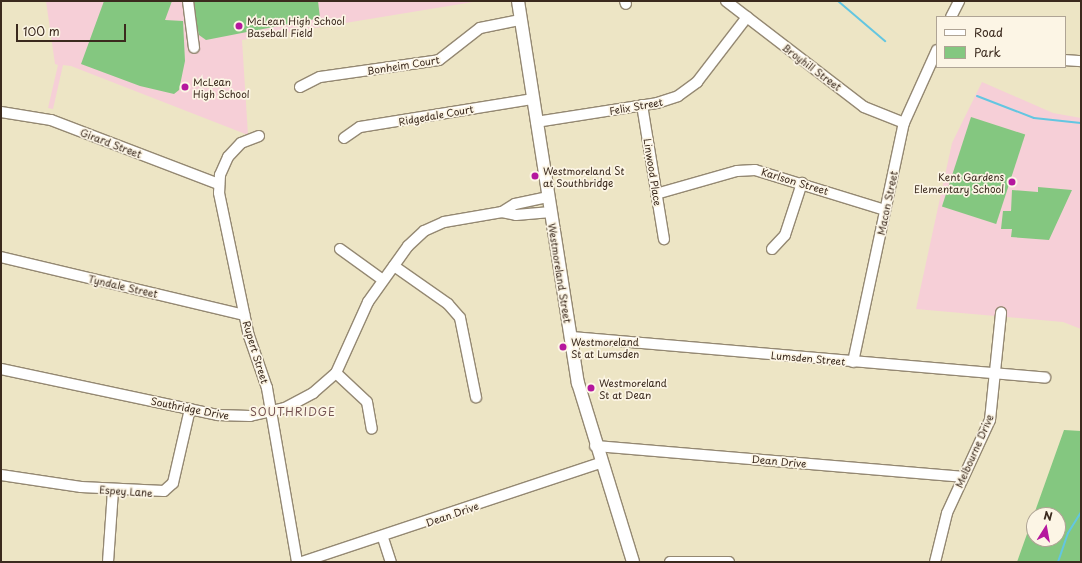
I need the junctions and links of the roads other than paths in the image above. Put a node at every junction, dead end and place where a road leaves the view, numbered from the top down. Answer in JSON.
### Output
{"nodes":[{"id":1,"x":188,"y":1,"type":"edge"},
{"id":2,"x":518,"y":1,"type":"edge"},
{"id":3,"x":726,"y":1,"type":"edge"},
{"id":4,"x":959,"y":1,"type":"edge"},
{"id":5,"x":953,"y":16,"type":"edge"},
{"id":6,"x":747,"y":17,"type":"junction"},
{"id":7,"x":520,"y":20,"type":"junction"},
{"id":8,"x":194,"y":48,"type":"dead end"},
{"id":9,"x":936,"y":52,"type":"edge"},
{"id":10,"x":1066,"y":60,"type":"edge"},
{"id":11,"x":1081,"y":61,"type":"edge"},
{"id":12,"x":300,"y":87,"type":"dead end"},
{"id":13,"x":532,"y":99,"type":"junction"},
{"id":14,"x":642,"y":105,"type":"junction"},
{"id":15,"x":1,"y":112,"type":"edge"},
{"id":16,"x":536,"y":122,"type":"junction"},
{"id":17,"x":904,"y":123,"type":"junction"},
{"id":18,"x":259,"y":136,"type":"dead end"},
{"id":19,"x":344,"y":138,"type":"dead end"},
{"id":20,"x":802,"y":183,"type":"junction"},
{"id":21,"x":219,"y":184,"type":"junction"},
{"id":22,"x":656,"y":194,"type":"junction"},
{"id":23,"x":548,"y":197,"type":"junction"},
{"id":24,"x":885,"y":210,"type":"junction"},
{"id":25,"x":502,"y":212,"type":"junction"},
{"id":26,"x":551,"y":212,"type":"junction"},
{"id":27,"x":664,"y":239,"type":"dead end"},
{"id":28,"x":340,"y":249,"type":"dead end"},
{"id":29,"x":772,"y":249,"type":"dead end"},
{"id":30,"x":1,"y":257,"type":"edge"},
{"id":31,"x":394,"y":266,"type":"junction"},
{"id":32,"x":383,"y":280,"type":"junction"},
{"id":33,"x":1001,"y":313,"type":"dead end"},
{"id":34,"x":244,"y":315,"type":"junction"},
{"id":35,"x":571,"y":338,"type":"junction"},
{"id":36,"x":853,"y":362,"type":"junction"},
{"id":37,"x":1,"y":369,"type":"edge"},
{"id":38,"x":336,"y":373,"type":"junction"},
{"id":39,"x":996,"y":374,"type":"junction"},
{"id":40,"x":1045,"y":378,"type":"dead end"},
{"id":41,"x":476,"y":397,"type":"dead end"},
{"id":42,"x":190,"y":409,"type":"junction"},
{"id":43,"x":270,"y":412,"type":"junction"},
{"id":44,"x":372,"y":429,"type":"dead end"},
{"id":45,"x":595,"y":446,"type":"junction"},
{"id":46,"x":600,"y":463,"type":"junction"},
{"id":47,"x":1,"y":475,"type":"edge"},
{"id":48,"x":963,"y":477,"type":"junction"},
{"id":49,"x":113,"y":490,"type":"junction"},
{"id":50,"x":383,"y":538,"type":"junction"},
{"id":51,"x":108,"y":562,"type":"edge"},
{"id":52,"x":297,"y":562,"type":"edge"},
{"id":53,"x":302,"y":562,"type":"edge"},
{"id":54,"x":391,"y":562,"type":"edge"},
{"id":55,"x":633,"y":562,"type":"edge"},
{"id":56,"x":670,"y":562,"type":"edge"},
{"id":57,"x":729,"y":562,"type":"edge"},
{"id":58,"x":935,"y":562,"type":"edge"}],
"edges":[{"from":1,"to":8,"type":"street"},
{"from":2,"to":7,"type":"main road","name":"Westmoreland Street"},
{"from":3,"to":6,"type":"street","name":"Broyhill Street"},
{"from":4,"to":5,"type":"street"},
{"from":6,"to":14,"type":"street","name":"Felix Street"},
{"from":6,"to":17,"type":"street","name":"Broyhill Street"},
{"from":7,"to":12,"type":"street","name":"Bonheim Court"},
{"from":7,"to":13,"type":"main road","name":"Westmoreland Street"},
{"from":9,"to":17,"type":"street","name":"Macon Street"},
{"from":10,"to":11,"type":"street"},
{"from":13,"to":16,"type":"main road","name":"Westmoreland Street"},
{"from":13,"to":19,"type":"street","name":"Ridgedale Court"},
{"from":14,"to":16,"type":"street","name":"Felix Street"},
{"from":14,"to":22,"type":"street","name":"Linwood Place"},
{"from":15,"to":21,"type":"street","name":"Girard Street"},
{"from":16,"to":23,"type":"main road","name":"Westmoreland Street"},
{"from":17,"to":24,"type":"street","name":"Macon Street"},
{"from":18,"to":21,"type":"street","name":"Rupert Street"},
{"from":20,"to":22,"type":"street","name":"Karlson Street"},
{"from":20,"to":24,"type":"street","name":"Karlson Street"},
{"from":20,"to":29,"type":"street"},
{"from":21,"to":34,"type":"street","name":"Rupert Street"},
{"from":22,"to":27,"type":"street","name":"Linwood Place"},
{"from":23,"to":25,"type":"street","name":"Southridge Drive"},
{"from":23,"to":26,"type":"main road","name":"Westmoreland Street"},
{"from":24,"to":36,"type":"street","name":"Macon Street"},
{"from":25,"to":26,"type":"street","name":"Southridge Drive"},
{"from":25,"to":31,"type":"street","name":"Southridge Drive"},
{"from":26,"to":35,"type":"main road","name":"Westmoreland Street"},
{"from":28,"to":32,"type":"street"},
{"from":30,"to":34,"type":"street","name":"Tyndale Street"},
{"from":31,"to":32,"type":"street","name":"Southridge Drive"},
{"from":31,"to":41,"type":"street"},
{"from":32,"to":38,"type":"street","name":"Southridge Drive"},
{"from":33,"to":39,"type":"street","name":"Melbourne Drive"},
{"from":34,"to":43,"type":"street","name":"Rupert Street"},
{"from":35,"to":36,"type":"street","name":"Lumsden Street"},
{"from":35,"to":45,"type":"main road","name":"Westmoreland Street"},
{"from":36,"to":39,"type":"street","name":"Lumsden Street"},
{"from":37,"to":42,"type":"street","name":"Southridge Drive"},
{"from":38,"to":43,"type":"street","name":"Southridge Drive"},
{"from":38,"to":44,"type":"street"},
{"from":39,"to":40,"type":"street","name":"Lumsden Street"},
{"from":39,"to":48,"type":"street","name":"Melbourne Drive"},
{"from":42,"to":43,"type":"street","name":"Southridge Drive"},
{"from":42,"to":49,"type":"street","name":"Espey Lane"},
{"from":43,"to":52,"type":"street","name":"Rupert Street"},
{"from":45,"to":46,"type":"main road","name":"Westmoreland Street"},
{"from":45,"to":48,"type":"street","name":"Dean Drive"},
{"from":46,"to":50,"type":"street","name":"Dean Drive"},
{"from":46,"to":55,"type":"main road","name":"Westmoreland Street"},
{"from":47,"to":49,"type":"street","name":"Espey Lane"},
{"from":48,"to":58,"type":"street","name":"Melbourne Drive"},
{"from":49,"to":51,"type":"street"},
{"from":50,"to":53,"type":"street","name":"Dean Drive"},
{"from":50,"to":54,"type":"street"},
{"from":56,"to":57,"type":"street"}]}
